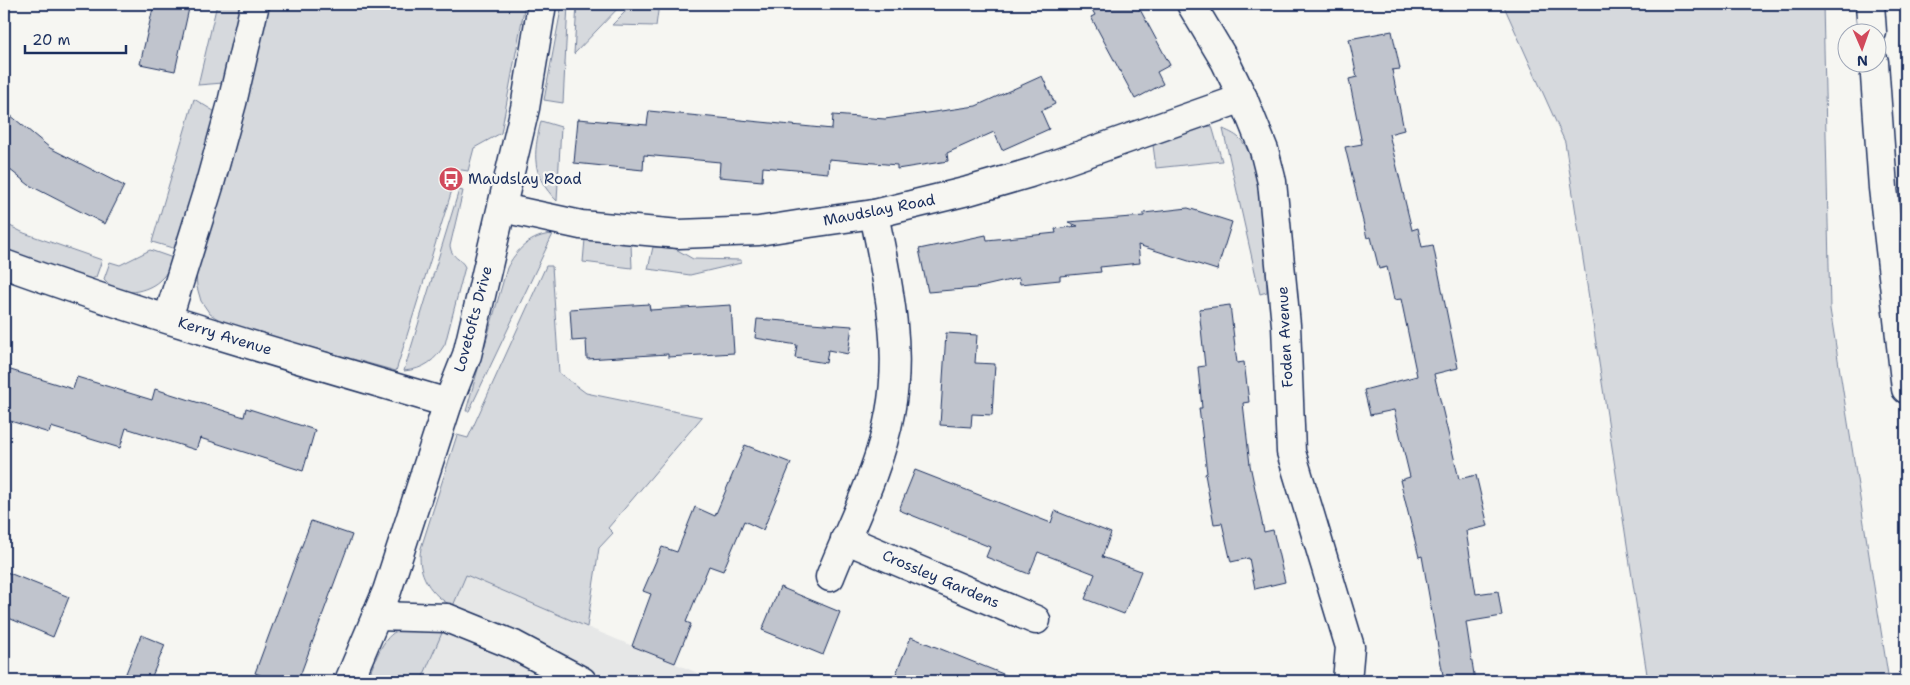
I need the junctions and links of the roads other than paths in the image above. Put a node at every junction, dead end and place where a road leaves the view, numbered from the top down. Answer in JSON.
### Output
{"nodes":[{"id":1,"x":254,"y":4,"type":"edge"},
{"id":2,"x":542,"y":4,"type":"edge"},
{"id":3,"x":1191,"y":4,"type":"edge"},
{"id":4,"x":1870,"y":4,"type":"edge"},
{"id":5,"x":1871,"y":22,"type":"edge"},
{"id":6,"x":1875,"y":72,"type":"edge"},
{"id":7,"x":1243,"y":98,"type":"junction"},
{"id":8,"x":502,"y":208,"type":"junction"},
{"id":9,"x":874,"y":214,"type":"junction"},
{"id":10,"x":4,"y":264,"type":"edge"},
{"id":11,"x":168,"y":318,"type":"junction"},
{"id":12,"x":1906,"y":389,"type":"edge"},
{"id":13,"x":448,"y":403,"type":"junction"},
{"id":14,"x":845,"y":539,"type":"junction"},
{"id":15,"x":830,"y":577,"type":"dead end"},
{"id":16,"x":376,"y":616,"type":"junction"},
{"id":17,"x":1036,"y":620,"type":"dead end"},
{"id":18,"x":349,"y":681,"type":"edge"},
{"id":19,"x":582,"y":681,"type":"edge"},
{"id":20,"x":1347,"y":681,"type":"edge"}],
"edges":[{"from":1,"to":11,"type":"main road"},
{"from":2,"to":8,"type":"main road","name":"Lovetofts Drive"},
{"from":3,"to":7,"type":"main road","name":"Foden Avenue"},
{"from":4,"to":5,"type":"main road"},
{"from":6,"to":12,"type":"main road"},
{"from":7,"to":9,"type":"main road","name":"Maudslay Road"},
{"from":7,"to":20,"type":"main road","name":"Foden Avenue"},
{"from":8,"to":9,"type":"main road","name":"Maudslay Road"},
{"from":8,"to":13,"type":"main road","name":"Lovetofts Drive"},
{"from":9,"to":14,"type":"main road"},
{"from":10,"to":11,"type":"main road","name":"Kerry Avenue"},
{"from":11,"to":13,"type":"main road","name":"Kerry Avenue"},
{"from":13,"to":16,"type":"main road","name":"Lovetofts Drive"},
{"from":14,"to":15,"type":"main road"},
{"from":14,"to":17,"type":"main road","name":"Crossley Gardens"},
{"from":16,"to":18,"type":"main road","name":"Lovetofts Drive"},
{"from":16,"to":19,"type":"main road"}]}
